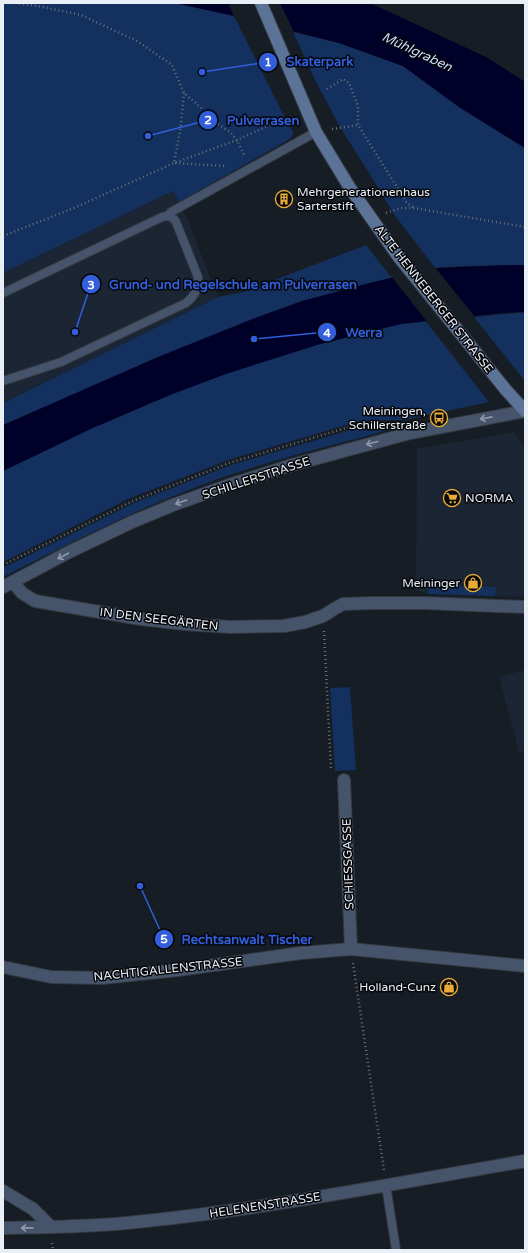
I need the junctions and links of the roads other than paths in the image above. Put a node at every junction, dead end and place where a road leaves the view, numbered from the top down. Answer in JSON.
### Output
{"nodes":[{"id":1,"x":261,"y":3,"type":"edge"},
{"id":2,"x":316,"y":132,"type":"junction"},
{"id":3,"x":168,"y":216,"type":"junction"},
{"id":4,"x":3,"y":293,"type":"edge"},
{"id":5,"x":3,"y":381,"type":"edge"},
{"id":6,"x":525,"y":411,"type":"edge"},
{"id":7,"x":8,"y":585,"type":"edge"},
{"id":8,"x":525,"y":607,"type":"edge"},
{"id":9,"x":344,"y":780,"type":"road end"},
{"id":10,"x":351,"y":949,"type":"junction"},
{"id":11,"x":525,"y":966,"type":"edge"},
{"id":12,"x":3,"y":967,"type":"edge"},
{"id":13,"x":525,"y":1161,"type":"edge"},
{"id":14,"x":386,"y":1185,"type":"junction"},
{"id":15,"x":3,"y":1191,"type":"edge"},
{"id":16,"x":51,"y":1227,"type":"junction"},
{"id":17,"x":3,"y":1228,"type":"edge"},
{"id":18,"x":396,"y":1250,"type":"edge"}],
"edges":[{"from":1,"to":2,"type":"main road","name":"ALTE HENNEBERGER STRASSE"},
{"from":2,"to":3,"type":"lane"},
{"from":2,"to":6,"type":"main road","name":"ALTE HENNEBERGER STRASSE"},
{"from":3,"to":4,"type":"lane"},
{"from":3,"to":5,"type":"lane"},
{"from":6,"to":7,"type":"street","name":"SCHILLERSTRASSE","one_way":true},
{"from":7,"to":8,"type":"street","name":"IN DEN SEEGÄRTEN"},
{"from":9,"to":10,"type":"street","name":"SCHIESSGASSE"},
{"from":10,"to":11,"type":"street","name":"NACHTIGALLENSTRASSE"},
{"from":10,"to":12,"type":"street","name":"NACHTIGALLENSTRASSE"},
{"from":13,"to":14,"type":"street","name":"HELENENSTRASSE"},
{"from":14,"to":16,"type":"street","name":"HELENENSTRASSE"},
{"from":14,"to":18,"type":"lane"},
{"from":15,"to":16,"type":"street"},
{"from":16,"to":17,"type":"street","name":"HELENENSTRASSE","one_way":true}]}
